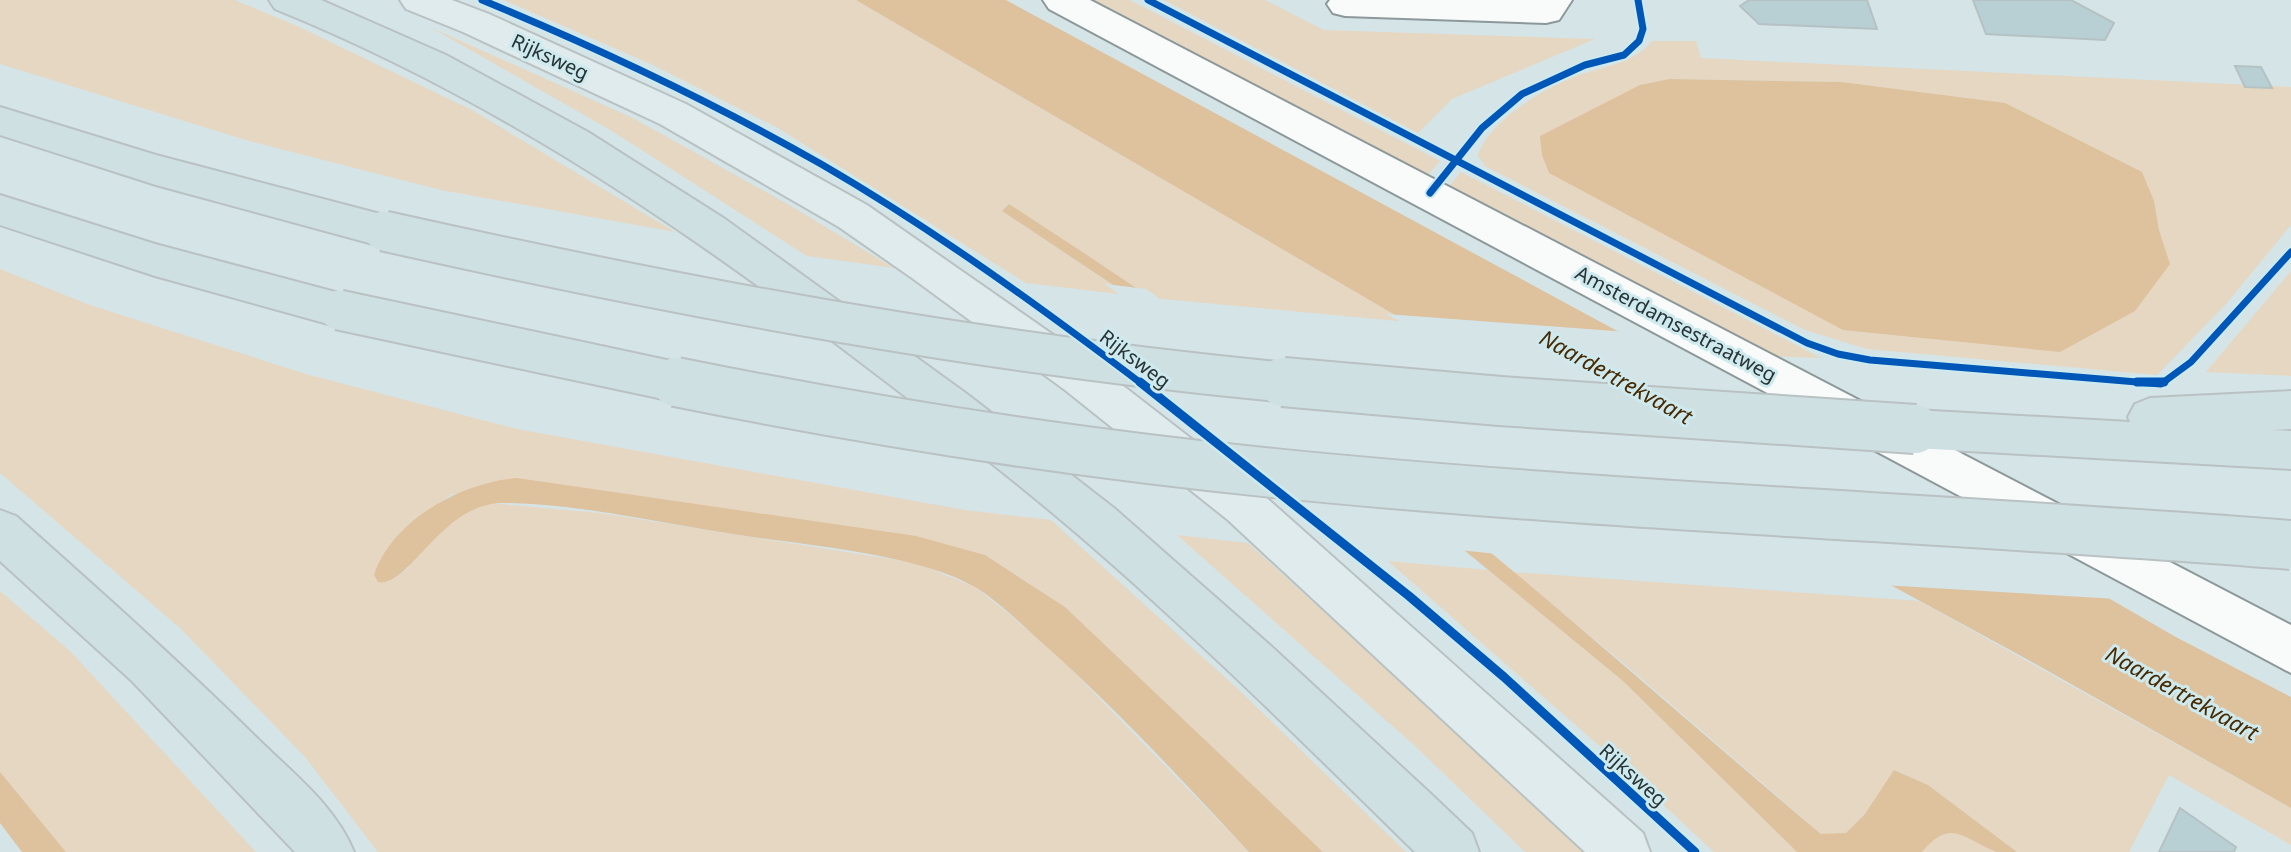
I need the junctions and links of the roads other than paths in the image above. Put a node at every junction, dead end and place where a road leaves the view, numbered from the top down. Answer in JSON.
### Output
{"nodes":[{"id":1,"x":287,"y":0,"type":"edge"},
{"id":2,"x":418,"y":0,"type":"edge"},
{"id":3,"x":1061,"y":0,"type":"edge"},
{"id":4,"x":1554,"y":0,"type":"edge"},
{"id":5,"x":1345,"y":4,"type":"dead end"},
{"id":6,"x":0,"y":121,"type":"edge"},
{"id":7,"x":0,"y":210,"type":"edge"},
{"id":8,"x":2291,"y":410,"type":"edge"},
{"id":9,"x":1915,"y":429,"type":"junction"},
{"id":10,"x":2291,"y":450,"type":"edge"},
{"id":11,"x":0,"y":531,"type":"edge"},
{"id":12,"x":2291,"y":545,"type":"edge"},
{"id":13,"x":2291,"y":650,"type":"edge"},
{"id":14,"x":328,"y":852,"type":"edge"},
{"id":15,"x":1453,"y":852,"type":"edge"},
{"id":16,"x":1624,"y":852,"type":"edge"}],
"edges":[{"from":1,"to":15,"type":"highway"},
{"from":2,"to":16,"type":"main road","name":"Rijksweg"},
{"from":3,"to":13,"type":"street","name":"Amsterdamsestraatweg"},
{"from":4,"to":5,"type":"street"},
{"from":6,"to":9,"type":"highway","bridge":true},
{"from":7,"to":12,"type":"highway","bridge":true},
{"from":8,"to":9,"type":"highway"},
{"from":9,"to":10,"type":"highway"},
{"from":11,"to":14,"type":"highway"}]}
